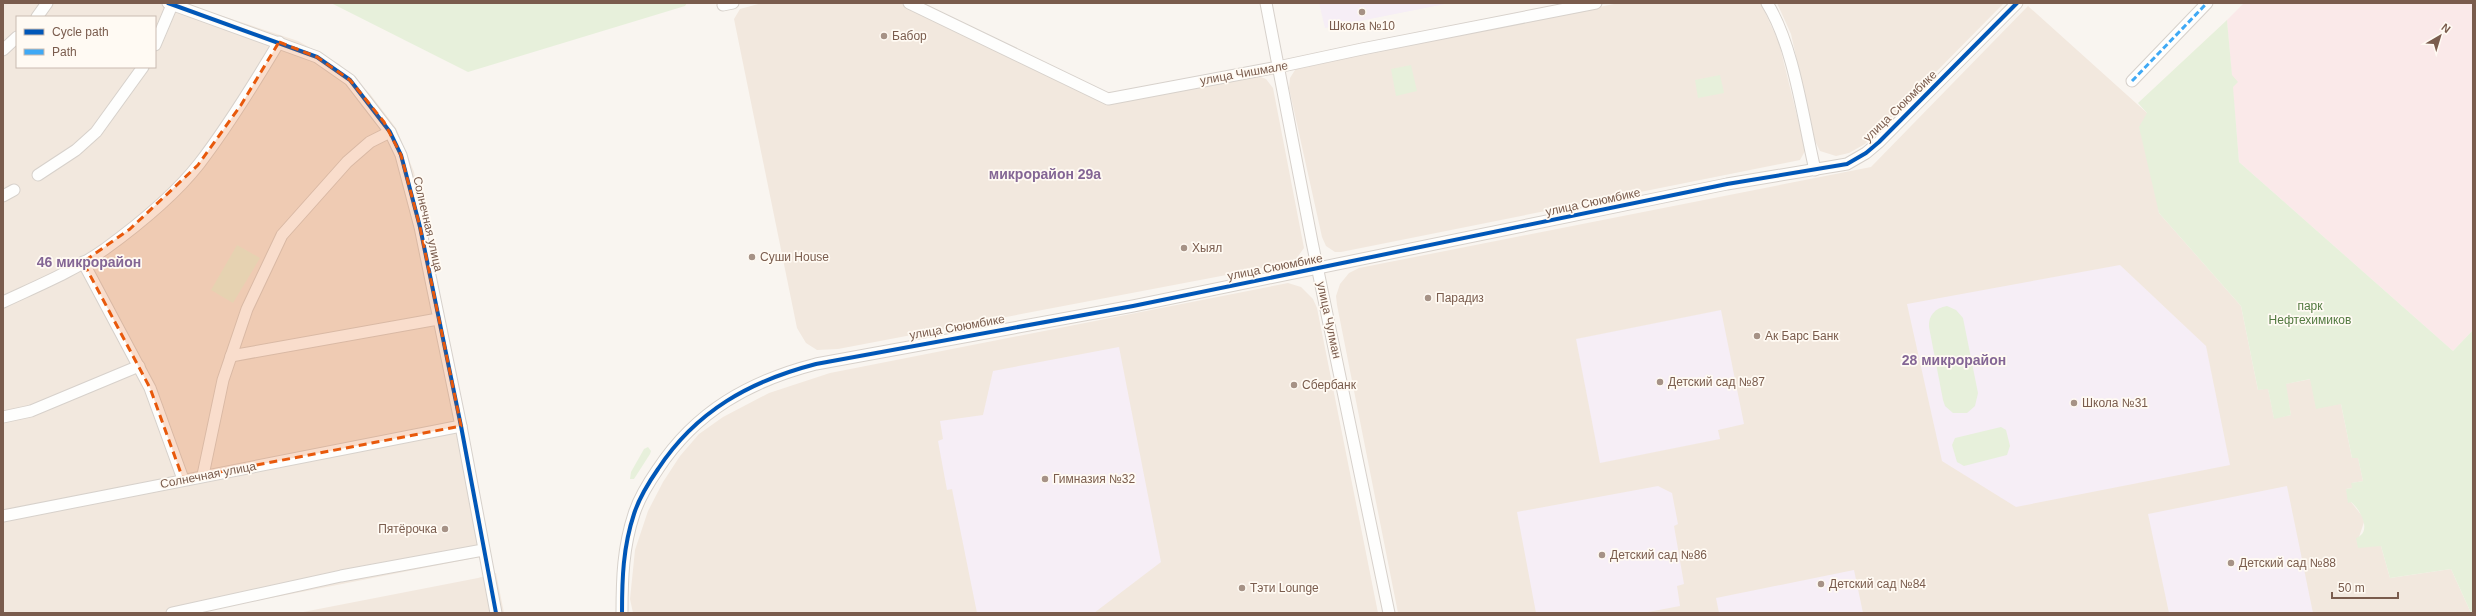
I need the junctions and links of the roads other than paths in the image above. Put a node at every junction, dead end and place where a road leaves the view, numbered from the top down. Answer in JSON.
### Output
{"nodes":[{"id":1,"x":47,"y":3,"type":"edge"},
{"id":2,"x":909,"y":3,"type":"edge"},
{"id":3,"x":1266,"y":3,"type":"edge"},
{"id":4,"x":1596,"y":3,"type":"edge"},
{"id":5,"x":1766,"y":3,"type":"edge"},
{"id":6,"x":2017,"y":3,"type":"edge"},
{"id":7,"x":2208,"y":3,"type":"edge"},
{"id":8,"x":170,"y":4,"type":"edge"},
{"id":9,"x":38,"y":16,"type":"edge"},
{"id":10,"x":16,"y":37,"type":"edge"},
{"id":11,"x":156,"y":42,"type":"edge"},
{"id":12,"x":279,"y":42,"type":"junction"},
{"id":13,"x":3,"y":50,"type":"edge"},
{"id":14,"x":142,"y":68,"type":"edge"},
{"id":15,"x":1278,"y":68,"type":"junction"},
{"id":16,"x":2132,"y":81,"type":"dead end"},
{"id":17,"x":390,"y":132,"type":"junction"},
{"id":18,"x":1815,"y":170,"type":"junction"},
{"id":19,"x":38,"y":175,"type":"dead end"},
{"id":20,"x":14,"y":190,"type":"dead end"},
{"id":21,"x":3,"y":196,"type":"edge"},
{"id":22,"x":83,"y":262,"type":"junction"},
{"id":23,"x":1318,"y":269,"type":"junction"},
{"id":24,"x":3,"y":302,"type":"edge"},
{"id":25,"x":438,"y":319,"type":"junction"},
{"id":26,"x":231,"y":356,"type":"junction"},
{"id":27,"x":139,"y":366,"type":"junction"},
{"id":28,"x":3,"y":417,"type":"edge"},
{"id":29,"x":461,"y":426,"type":"junction"},
{"id":30,"x":203,"y":475,"type":"junction"},
{"id":31,"x":183,"y":479,"type":"junction"},
{"id":32,"x":3,"y":516,"type":"edge"},
{"id":33,"x":483,"y":550,"type":"junction"},
{"id":34,"x":172,"y":613,"type":"edge"},
{"id":35,"x":496,"y":613,"type":"edge"},
{"id":36,"x":622,"y":613,"type":"edge"},
{"id":37,"x":1389,"y":613,"type":"edge"}],
"edges":[{"from":1,"to":9,"type":"street"},
{"from":2,"to":15,"type":"street","name":"улица Чишмале"},
{"from":3,"to":15,"type":"street","name":"улица Чулман"},
{"from":4,"to":15,"type":"street","name":"улица Чишмале"},
{"from":5,"to":18,"type":"street"},
{"from":6,"to":18,"type":"street","name":"улица Сююмбике"},
{"from":7,"to":16,"type":"street"},
{"from":8,"to":11,"type":"street","name":"Солнечная улица"},
{"from":8,"to":12,"type":"street","name":"Солнечная улица"},
{"from":10,"to":13,"type":"street"},
{"from":12,"to":17,"type":"street","name":"Солнечная улица"},
{"from":12,"to":22,"type":"street"},
{"from":14,"to":19,"type":"street"},
{"from":15,"to":23,"type":"street","name":"улица Чулман"},
{"from":17,"to":25,"type":"street","name":"Солнечная улица"},
{"from":17,"to":26,"type":"street"},
{"from":18,"to":23,"type":"street","name":"улица Сююмбике"},
{"from":20,"to":21,"type":"street"},
{"from":22,"to":24,"type":"street"},
{"from":22,"to":27,"type":"street"},
{"from":23,"to":36,"type":"street","name":"улица Сююмбике"},
{"from":23,"to":37,"type":"street","name":"улица Чулман"},
{"from":25,"to":26,"type":"street"},
{"from":25,"to":29,"type":"street","name":"Солнечная улица"},
{"from":26,"to":30,"type":"street"},
{"from":27,"to":28,"type":"street"},
{"from":27,"to":31,"type":"street"},
{"from":29,"to":30,"type":"street","name":"Солнечная улица"},
{"from":29,"to":33,"type":"street","name":"Солнечная улица"},
{"from":30,"to":31,"type":"street","name":"Солнечная улица"},
{"from":31,"to":32,"type":"street","name":"Солнечная улица"},
{"from":33,"to":34,"type":"street"},
{"from":33,"to":35,"type":"street","name":"Солнечная улица"}]}
